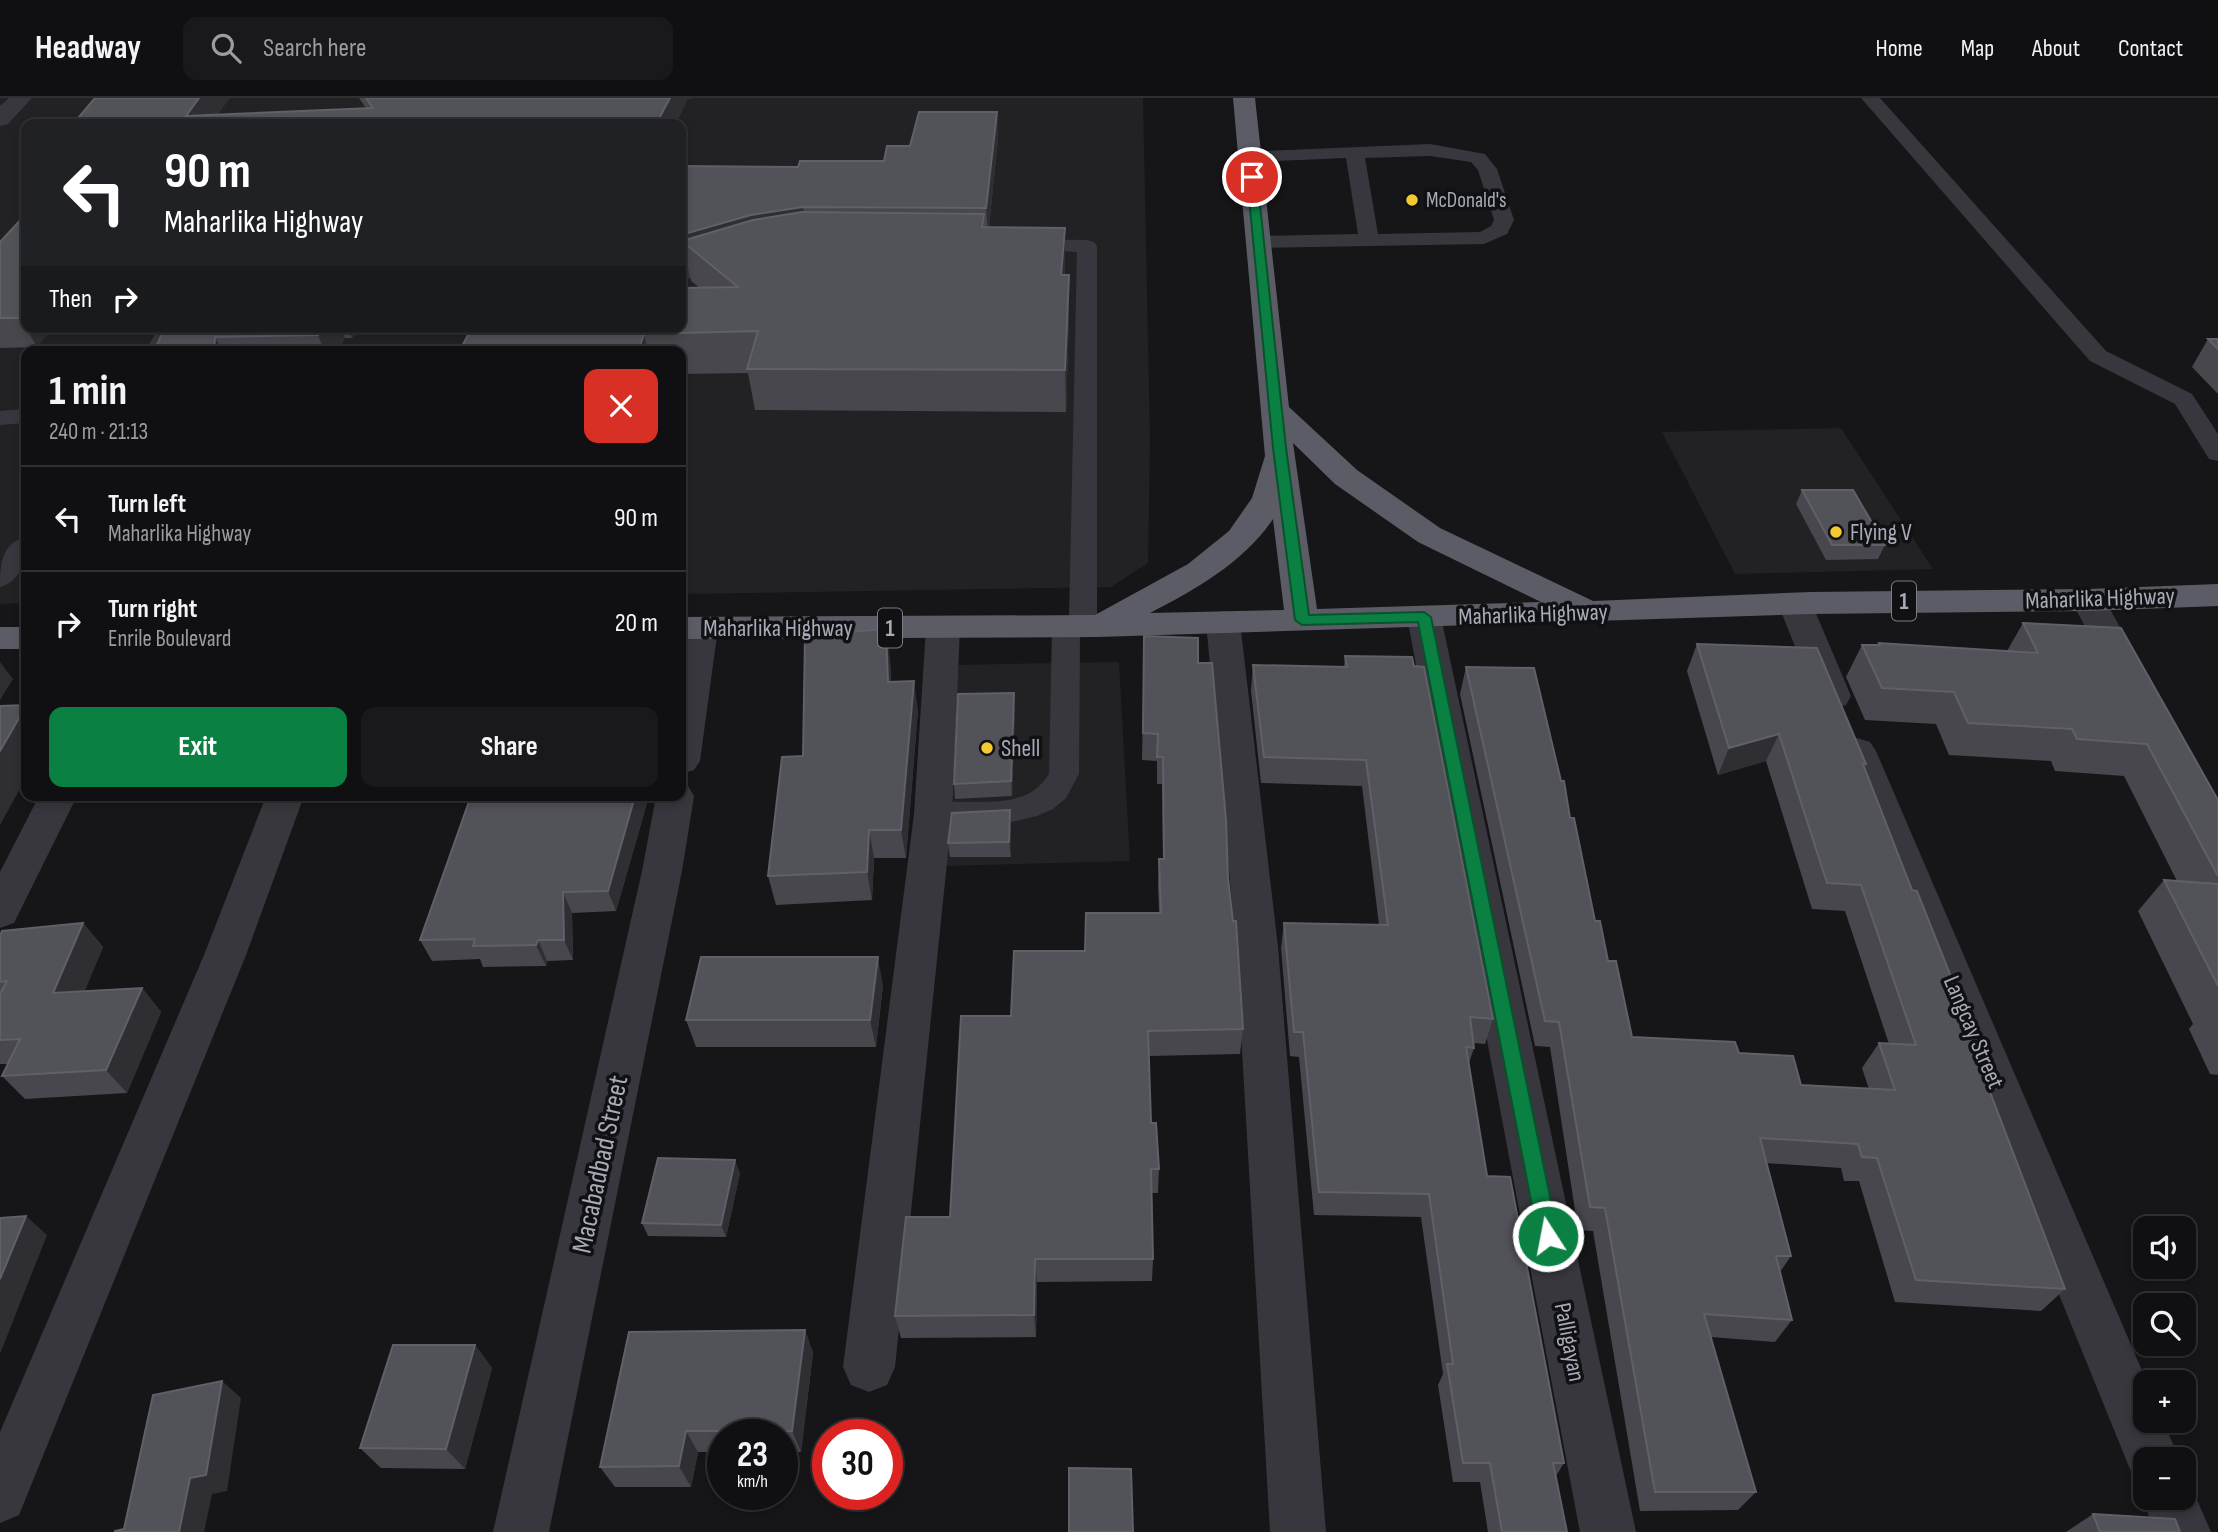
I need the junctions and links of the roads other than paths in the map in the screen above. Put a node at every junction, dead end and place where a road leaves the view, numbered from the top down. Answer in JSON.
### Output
{"nodes":[{"id":1,"x":21,"y":98,"type":"edge"},
{"id":2,"x":1244,"y":98,"type":"edge"},
{"id":3,"x":1870,"y":98,"type":"edge"},
{"id":4,"x":0,"y":119,"type":"edge"},
{"id":5,"x":1355,"y":153,"type":"junction"},
{"id":6,"x":1250,"y":156,"type":"junction"},
{"id":7,"x":1369,"y":240,"type":"junction"},
{"id":8,"x":1258,"y":242,"type":"junction"},
{"id":9,"x":1005,"y":245,"type":"edge"},
{"id":10,"x":747,"y":254,"type":"edge"},
{"id":11,"x":686,"y":273,"type":"edge"},
{"id":12,"x":1275,"y":409,"type":"junction"},
{"id":13,"x":21,"y":416,"type":"edge"},
{"id":14,"x":0,"y":418,"type":"edge"},
{"id":15,"x":1279,"y":448,"type":"junction"},
{"id":16,"x":2218,"y":454,"type":"edge"},
{"id":17,"x":21,"y":551,"type":"edge"},
{"id":18,"x":0,"y":578,"type":"edge"},
{"id":19,"x":2218,"y":595,"type":"edge"},
{"id":20,"x":2088,"y":600,"type":"junction"},
{"id":21,"x":1795,"y":604,"type":"junction"},
{"id":22,"x":1590,"y":612,"type":"junction"},
{"id":23,"x":1424,"y":617,"type":"junction"},
{"id":24,"x":1302,"y":620,"type":"junction"},
{"id":25,"x":1223,"y":622,"type":"junction"},
{"id":26,"x":1083,"y":626,"type":"junction"},
{"id":27,"x":691,"y":628,"type":"edge"},
{"id":28,"x":943,"y":628,"type":"junction"},
{"id":29,"x":0,"y":638,"type":"edge"},
{"id":30,"x":21,"y":638,"type":"edge"},
{"id":31,"x":686,"y":694,"type":"edge"},
{"id":32,"x":2140,"y":695,"type":"edge"},
{"id":33,"x":56,"y":801,"type":"edge"},
{"id":34,"x":283,"y":801,"type":"edge"},
{"id":35,"x":674,"y":801,"type":"edge"},
{"id":36,"x":933,"y":814,"type":"junction"},
{"id":37,"x":0,"y":912,"type":"edge"},
{"id":38,"x":869,"y":1367,"type":"dead end"},
{"id":39,"x":2148,"y":1447,"type":"edge"},
{"id":40,"x":0,"y":1496,"type":"edge"},
{"id":41,"x":2174,"y":1510,"type":"edge"},
{"id":42,"x":521,"y":1532,"type":"edge"},
{"id":43,"x":1298,"y":1532,"type":"edge"},
{"id":44,"x":1608,"y":1532,"type":"edge"},
{"id":45,"x":2183,"y":1532,"type":"edge"}],
"edges":[{"from":1,"to":4,"type":"street"},
{"from":2,"to":6,"type":"highway"},
{"from":3,"to":16,"type":"lane"},
{"from":5,"to":6,"type":"lane"},
{"from":5,"to":7,"type":"lane"},
{"from":5,"to":7,"type":"lane"},
{"from":6,"to":8,"type":"highway"},
{"from":7,"to":8,"type":"lane"},
{"from":8,"to":12,"type":"highway"},
{"from":9,"to":26,"type":"lane"},
{"from":10,"to":11,"type":"lane"},
{"from":12,"to":15,"type":"highway"},
{"from":12,"to":22,"type":"highway"},
{"from":13,"to":14,"type":"lane"},
{"from":15,"to":24,"type":"highway"},
{"from":15,"to":26,"type":"highway"},
{"from":17,"to":18,"type":"lane"},
{"from":19,"to":20,"type":"highway","name":"Maharlika Highway","number":"1"},
{"from":20,"to":21,"type":"highway","name":"Maharlika Highway","number":"1"},
{"from":20,"to":32,"type":"street"},
{"from":21,"to":22,"type":"highway","name":"Maharlika Highway","number":"1"},
{"from":21,"to":39,"type":"street","name":"Langcay Street"},
{"from":22,"to":23,"type":"highway","name":"Maharlika Highway","number":"1"},
{"from":23,"to":24,"type":"highway","name":"Maharlika Highway","number":"1"},
{"from":23,"to":44,"type":"street","name":"Palligayan"},
{"from":24,"to":25,"type":"highway","name":"Maharlika Highway","number":"1"},
{"from":25,"to":26,"type":"highway","name":"Maharlika Highway","number":"1"},
{"from":25,"to":43,"type":"street"},
{"from":26,"to":28,"type":"highway","name":"Maharlika Highway","number":"1"},
{"from":26,"to":36,"type":"lane"},
{"from":27,"to":28,"type":"highway","name":"Maharlika Highway","number":"1"},
{"from":27,"to":31,"type":"street"},
{"from":28,"to":36,"type":"street"},
{"from":29,"to":30,"type":"highway"},
{"from":33,"to":37,"type":"street"},
{"from":34,"to":40,"type":"street"},
{"from":35,"to":42,"type":"street","name":"Macabadbad Street"},
{"from":36,"to":38,"type":"street"},
{"from":41,"to":45,"type":"street"}]}
